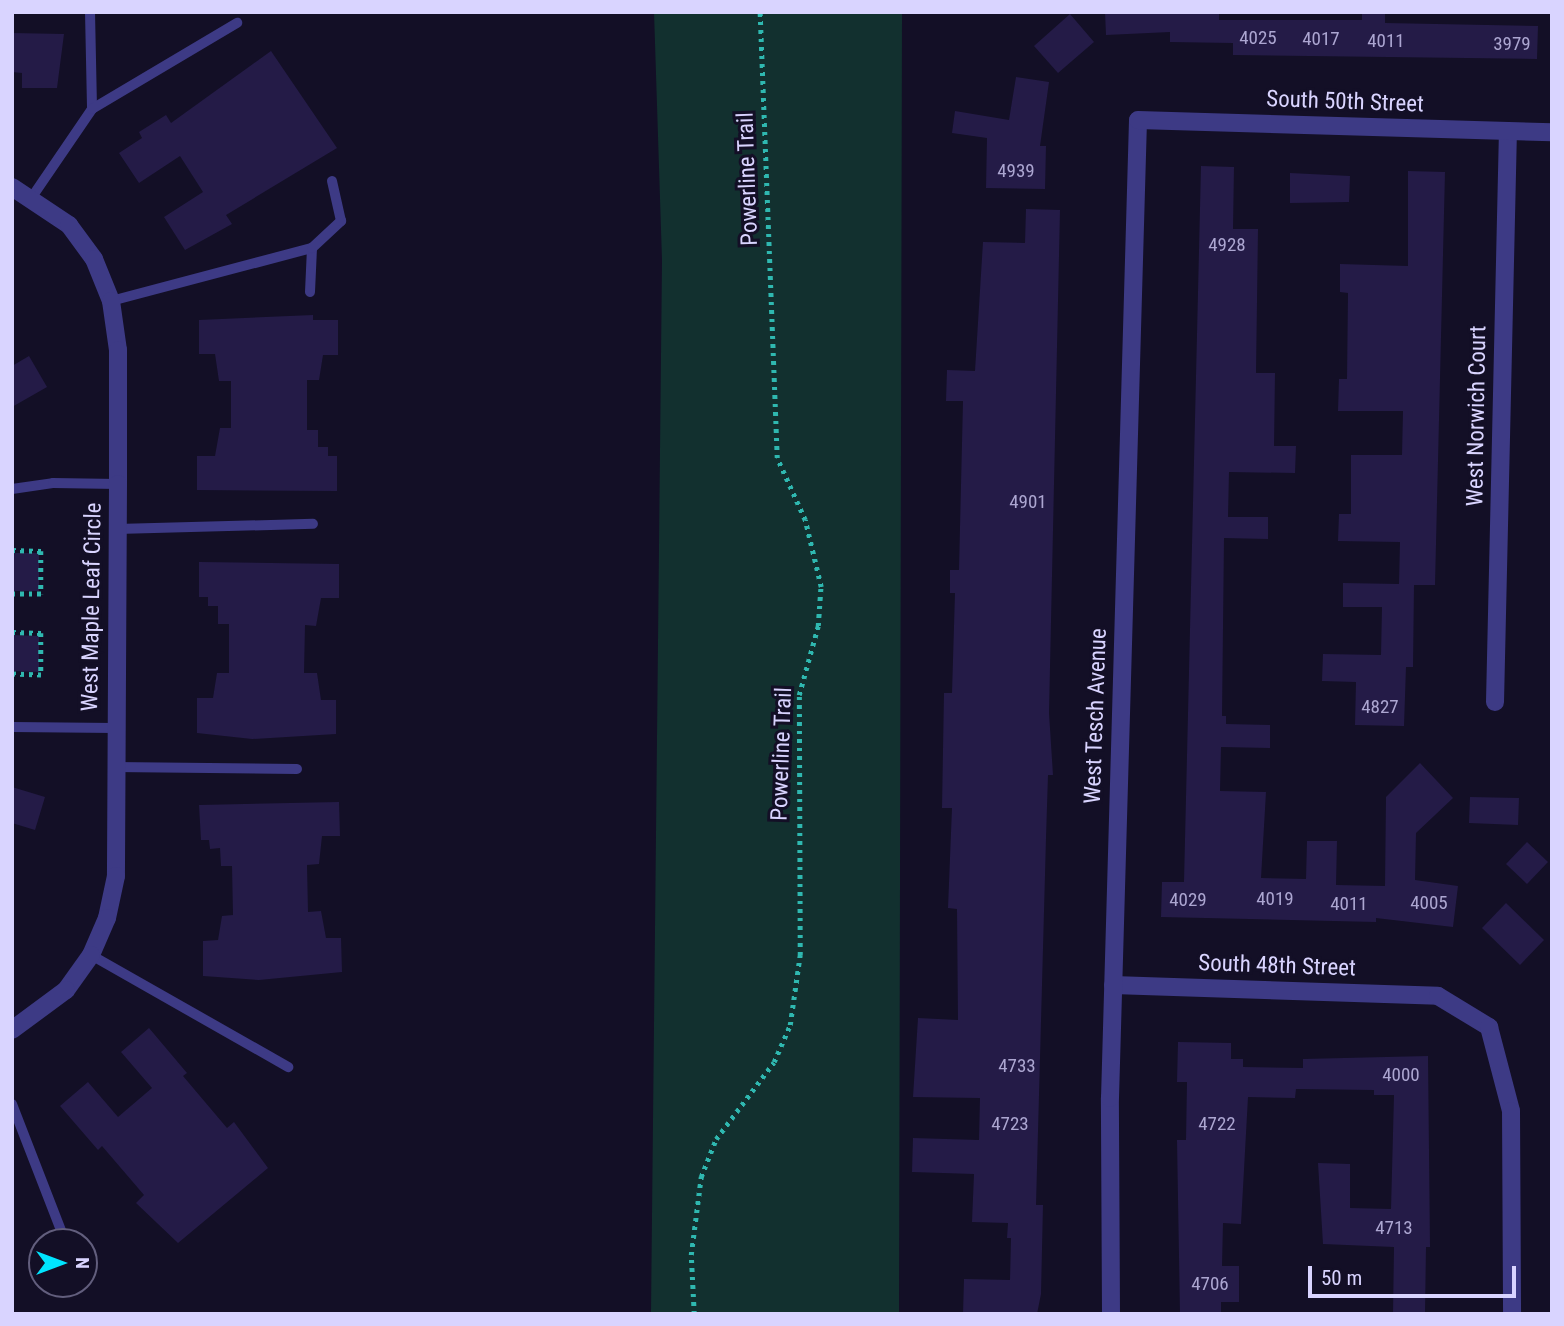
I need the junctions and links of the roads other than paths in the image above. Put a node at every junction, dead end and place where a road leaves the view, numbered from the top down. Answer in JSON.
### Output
{"nodes":[{"id":1,"x":90,"y":12,"type":"edge"},
{"id":2,"x":237,"y":23,"type":"dead end"},
{"id":3,"x":92,"y":109,"type":"junction"},
{"id":4,"x":1138,"y":121,"type":"joint"},
{"id":5,"x":1508,"y":131,"type":"junction"},
{"id":6,"x":1552,"y":132,"type":"edge"},
{"id":7,"x":332,"y":181,"type":"dead end"},
{"id":8,"x":12,"y":187,"type":"edge"},
{"id":9,"x":32,"y":197,"type":"junction"},
{"id":10,"x":312,"y":248,"type":"junction"},
{"id":11,"x":310,"y":292,"type":"dead end"},
{"id":12,"x":111,"y":301,"type":"junction"},
{"id":13,"x":118,"y":484,"type":"junction"},
{"id":14,"x":12,"y":489,"type":"edge"},
{"id":15,"x":313,"y":524,"type":"dead end"},
{"id":16,"x":117,"y":529,"type":"junction"},
{"id":17,"x":1495,"y":702,"type":"dead end"},
{"id":18,"x":12,"y":727,"type":"edge"},
{"id":19,"x":115,"y":728,"type":"junction"},
{"id":20,"x":114,"y":766,"type":"junction"},
{"id":21,"x":297,"y":769,"type":"dead end"},
{"id":22,"x":91,"y":955,"type":"junction"},
{"id":23,"x":1113,"y":985,"type":"junction"},
{"id":24,"x":12,"y":1030,"type":"edge"},
{"id":25,"x":288,"y":1067,"type":"dead end"},
{"id":26,"x":12,"y":1104,"type":"edge"},
{"id":27,"x":60,"y":1228,"type":"edge"},
{"id":28,"x":1111,"y":1314,"type":"edge"},
{"id":29,"x":1511,"y":1314,"type":"edge"}],
"edges":[{"from":1,"to":3,"type":"lane"},
{"from":2,"to":3,"type":"lane"},
{"from":3,"to":9,"type":"lane"},
{"from":4,"to":5,"type":"street","name":"South 50th Street"},
{"from":4,"to":23,"type":"street","name":"West Tesch Avenue"},
{"from":5,"to":6,"type":"street","name":"South 50th Street"},
{"from":5,"to":17,"type":"street","name":"West Norwich Court"},
{"from":7,"to":10,"type":"lane"},
{"from":8,"to":9,"type":"street","name":"West Maple Leaf Circle"},
{"from":9,"to":12,"type":"street","name":"West Maple Leaf Circle"},
{"from":10,"to":11,"type":"lane"},
{"from":10,"to":12,"type":"lane"},
{"from":12,"to":13,"type":"street","name":"West Maple Leaf Circle"},
{"from":13,"to":14,"type":"lane"},
{"from":13,"to":16,"type":"street","name":"West Maple Leaf Circle"},
{"from":15,"to":16,"type":"lane"},
{"from":16,"to":19,"type":"street","name":"West Maple Leaf Circle"},
{"from":18,"to":19,"type":"lane"},
{"from":19,"to":20,"type":"street","name":"West Maple Leaf Circle"},
{"from":20,"to":21,"type":"lane"},
{"from":20,"to":22,"type":"street","name":"West Maple Leaf Circle"},
{"from":22,"to":24,"type":"street","name":"West Maple Leaf Circle"},
{"from":22,"to":25,"type":"lane"},
{"from":23,"to":28,"type":"street","name":"West Tesch Avenue"},
{"from":23,"to":29,"type":"street","name":"South 48th Street"},
{"from":26,"to":27,"type":"lane"}]}
